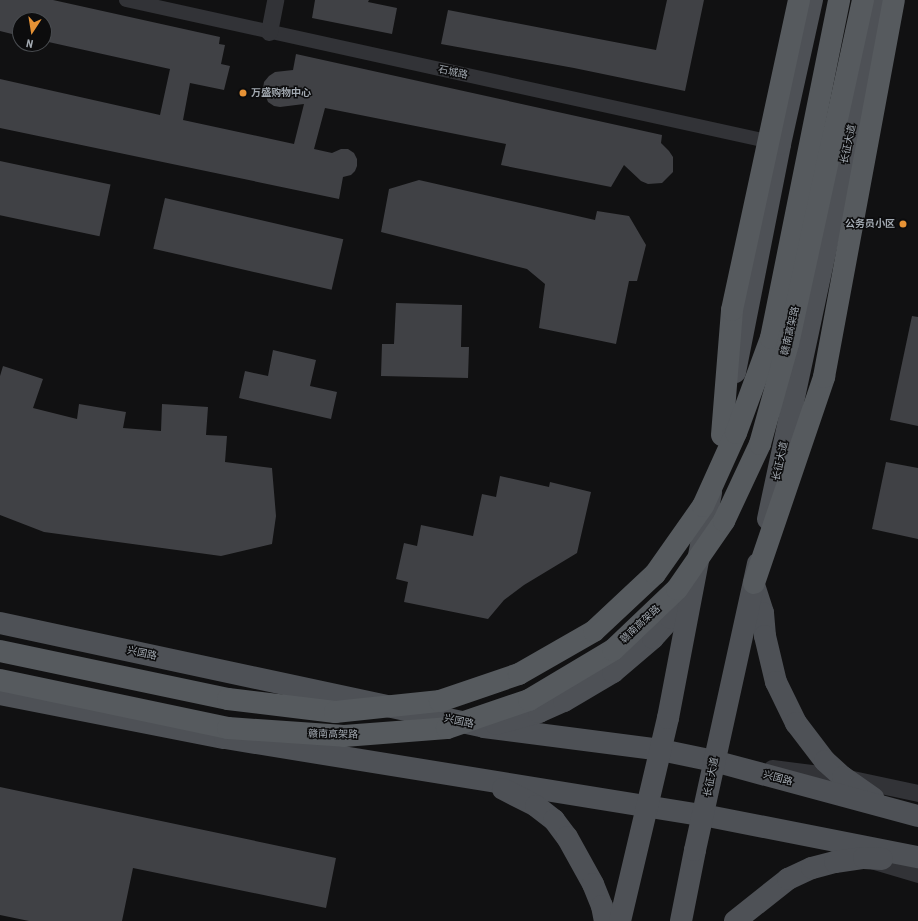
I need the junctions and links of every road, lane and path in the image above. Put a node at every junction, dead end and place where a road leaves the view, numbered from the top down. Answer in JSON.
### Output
{"nodes":[{"id":1,"x":126,"y":0,"type":"edge"},
{"id":2,"x":276,"y":0,"type":"edge"},
{"id":3,"x":799,"y":0,"type":"edge"},
{"id":4,"x":812,"y":0,"type":"edge"},
{"id":5,"x":839,"y":0,"type":"edge"},
{"id":6,"x":863,"y":0,"type":"edge"},
{"id":7,"x":879,"y":0,"type":"edge"},
{"id":8,"x":894,"y":0,"type":"edge"},
{"id":9,"x":269,"y":32,"type":"junction"},
{"id":10,"x":780,"y":144,"type":"junction"},
{"id":11,"x":722,"y":435,"type":"junction"},
{"id":12,"x":696,"y":577,"type":"junction"},
{"id":13,"x":754,"y":584,"type":"junction"},
{"id":14,"x":0,"y":623,"type":"edge"},
{"id":15,"x":0,"y":651,"type":"edge"},
{"id":16,"x":0,"y":680,"type":"edge"},
{"id":17,"x":0,"y":694,"type":"edge"},
{"id":18,"x":484,"y":726,"type":"junction"},
{"id":19,"x":661,"y":750,"type":"junction"},
{"id":20,"x":714,"y":761,"type":"junction"},
{"id":21,"x":451,"y":774,"type":"junction"},
{"id":22,"x":843,"y":778,"type":"junction"},
{"id":23,"x":918,"y":793,"type":"edge"},
{"id":24,"x":647,"y":806,"type":"junction"},
{"id":25,"x":703,"y":815,"type":"junction"},
{"id":26,"x":918,"y":816,"type":"edge"},
{"id":27,"x":918,"y":857,"type":"edge"},
{"id":28,"x":864,"y":858,"type":"junction"},
{"id":29,"x":918,"y":874,"type":"edge"},
{"id":30,"x":605,"y":921,"type":"edge"},
{"id":31,"x":620,"y":921,"type":"edge"},
{"id":32,"x":681,"y":921,"type":"edge"},
{"id":33,"x":735,"y":921,"type":"edge"}],
"edges":[{"from":1,"to":9,"type":"street","name":"石城路"},
{"from":2,"to":9,"type":"street"},
{"from":3,"to":11,"type":"highway","bridge":true},
{"from":4,"to":10,"type":"main road"},
{"from":5,"to":15,"type":"highway","name":"赣南高架路","bridge":true},
{"from":6,"to":16,"type":"highway","name":"赣南高架路","bridge":true},
{"from":7,"to":13,"type":"main road","name":"长征大道"},
{"from":8,"to":13,"type":"highway"},
{"from":9,"to":10,"type":"street","name":"石城路"},
{"from":10,"to":11,"type":"main road"},
{"from":11,"to":12,"type":"main road"},
{"from":12,"to":18,"type":"main road"},
{"from":12,"to":19,"type":"main road"},
{"from":13,"to":20,"type":"main road","name":"长征大道"},
{"from":13,"to":22,"type":"main road"},
{"from":14,"to":18,"type":"main road","name":"兴国路"},
{"from":17,"to":21,"type":"main road"},
{"from":18,"to":19,"type":"main road","name":"兴国路"},
{"from":19,"to":20,"type":"main road","name":"兴国路"},
{"from":19,"to":24,"type":"main road"},
{"from":20,"to":22,"type":"street"},
{"from":20,"to":25,"type":"main road","name":"长征大道"},
{"from":20,"to":26,"type":"main road","name":"兴国路"},
{"from":21,"to":24,"type":"main road"},
{"from":21,"to":30,"type":"main road"},
{"from":22,"to":23,"type":"street"},
{"from":22,"to":26,"type":"main road"},
{"from":24,"to":25,"type":"main road"},
{"from":24,"to":31,"type":"main road"},
{"from":25,"to":27,"type":"main road"},
{"from":25,"to":28,"type":"street"},
{"from":25,"to":32,"type":"main road","name":"长征大道"},
{"from":27,"to":28,"type":"main road"},
{"from":28,"to":29,"type":"street"},
{"from":28,"to":33,"type":"main road"}]}
